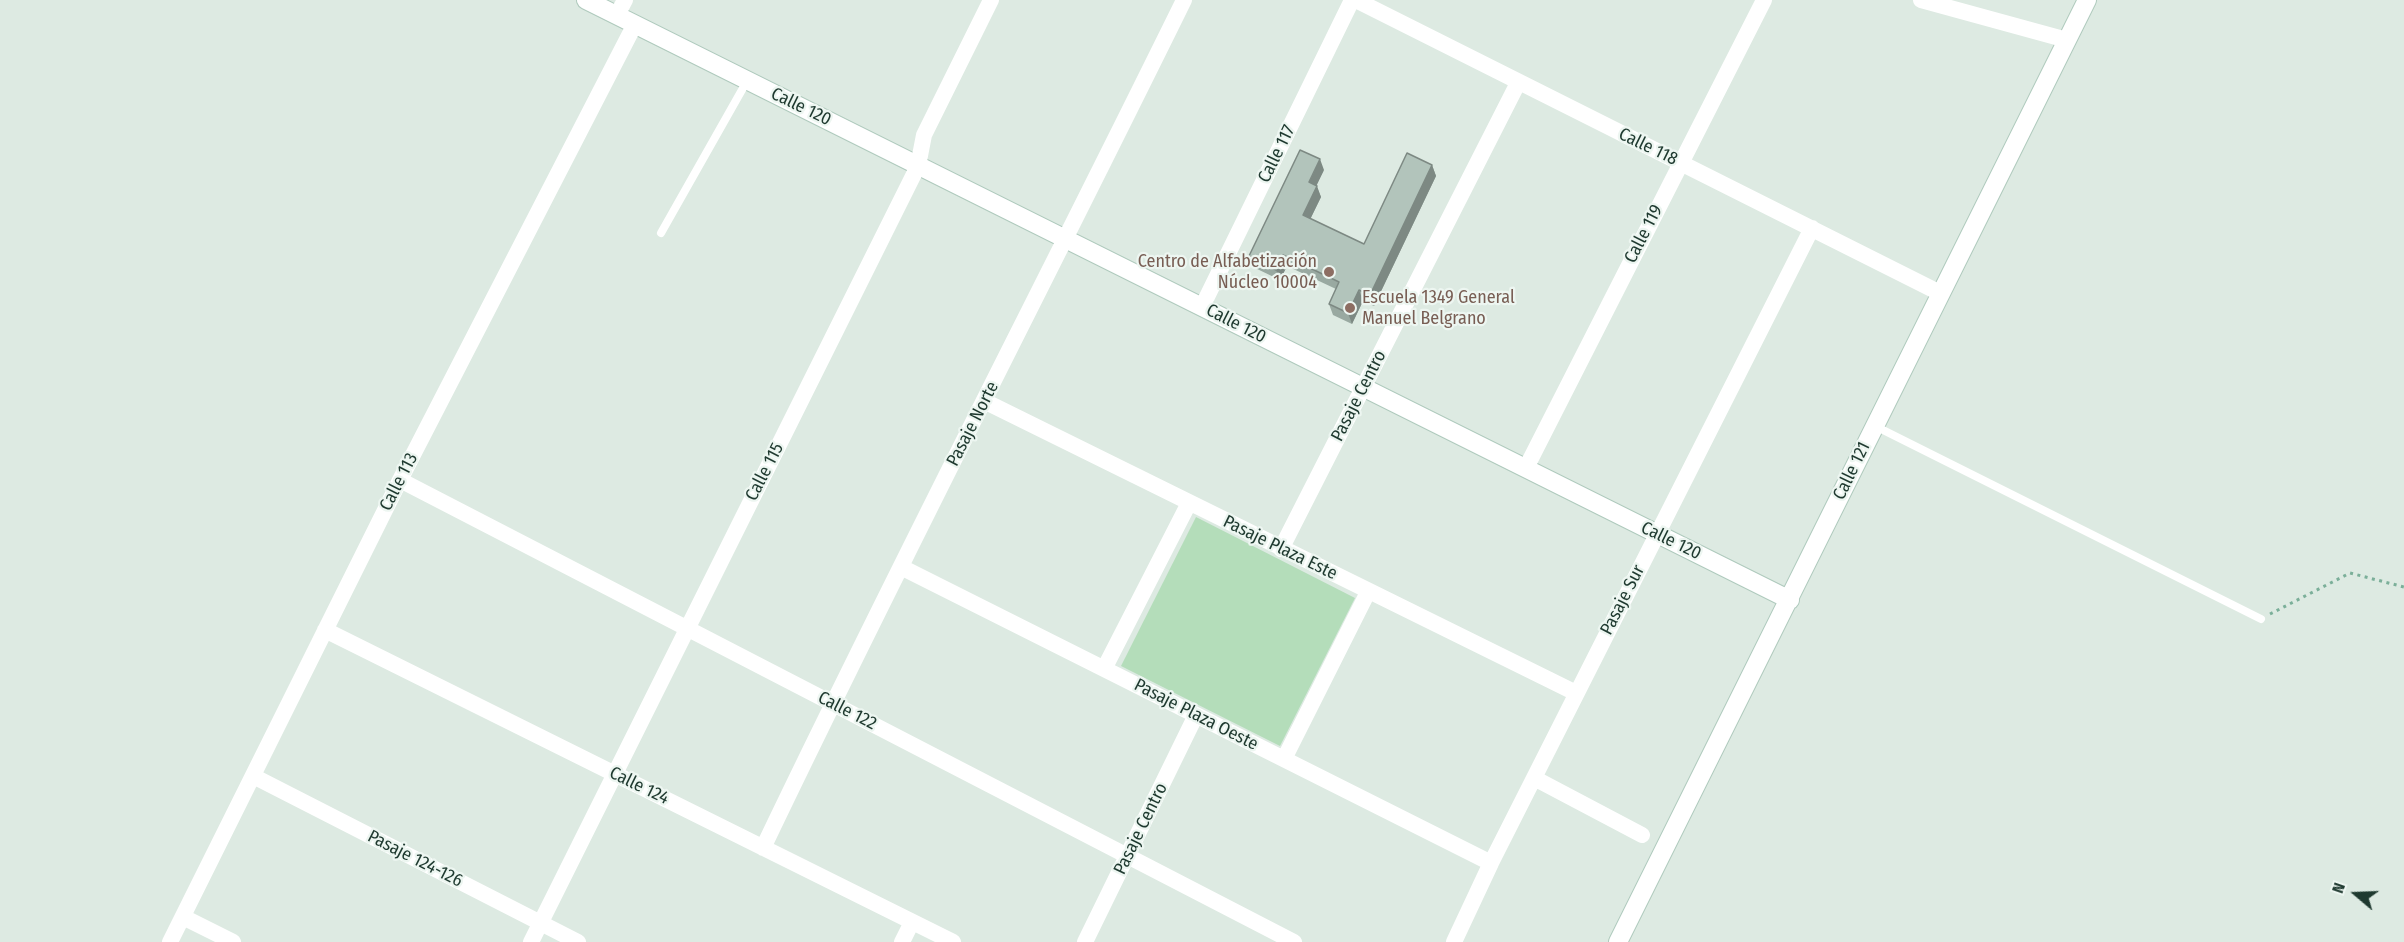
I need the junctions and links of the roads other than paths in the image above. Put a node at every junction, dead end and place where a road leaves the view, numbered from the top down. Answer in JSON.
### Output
{"nodes":[{"id":1,"x":586,"y":0,"type":"edge"},
{"id":2,"x":991,"y":0,"type":"edge"},
{"id":3,"x":1184,"y":0,"type":"edge"},
{"id":4,"x":1354,"y":0,"type":"edge"},
{"id":5,"x":1764,"y":0,"type":"edge"},
{"id":6,"x":1921,"y":0,"type":"edge"},
{"id":7,"x":2087,"y":0,"type":"edge"},
{"id":8,"x":621,"y":8,"type":"edge"},
{"id":9,"x":635,"y":24,"type":"junction"},
{"id":10,"x":2067,"y":40,"type":"junction"},
{"id":11,"x":747,"y":81,"type":"junction"},
{"id":12,"x":1518,"y":83,"type":"junction"},
{"id":13,"x":1680,"y":162,"type":"junction"},
{"id":14,"x":918,"y":166,"type":"junction"},
{"id":15,"x":1812,"y":228,"type":"junction"},
{"id":16,"x":661,"y":233,"type":"dead end"},
{"id":17,"x":1066,"y":239,"type":"junction"},
{"id":18,"x":1941,"y":293,"type":"junction"},
{"id":19,"x":1202,"y":307,"type":"junction"},
{"id":20,"x":1363,"y":388,"type":"junction"},
{"id":21,"x":984,"y":401,"type":"junction"},
{"id":22,"x":1874,"y":426,"type":"junction"},
{"id":23,"x":1526,"y":468,"type":"junction"},
{"id":24,"x":400,"y":480,"type":"junction"},
{"id":25,"x":1189,"y":503,"type":"junction"},
{"id":26,"x":1657,"y":534,"type":"junction"},
{"id":27,"x":1281,"y":549,"type":"junction"},
{"id":28,"x":901,"y":567,"type":"junction"},
{"id":29,"x":1368,"y":592,"type":"junction"},
{"id":30,"x":1790,"y":600,"type":"junction"},
{"id":31,"x":2260,"y":619,"type":"road end"},
{"id":32,"x":687,"y":628,"type":"junction"},
{"id":33,"x":325,"y":630,"type":"junction"},
{"id":34,"x":1104,"y":669,"type":"junction"},
{"id":35,"x":1576,"y":693,"type":"junction"},
{"id":36,"x":832,"y":704,"type":"junction"},
{"id":37,"x":1196,"y":715,"type":"junction"},
{"id":38,"x":1284,"y":759,"type":"junction"},
{"id":39,"x":615,"y":774,"type":"junction"},
{"id":40,"x":253,"y":776,"type":"junction"},
{"id":41,"x":1534,"y":778,"type":"junction"},
{"id":42,"x":1642,"y":835,"type":"dead end"},
{"id":43,"x":763,"y":848,"type":"junction"},
{"id":44,"x":1128,"y":856,"type":"junction"},
{"id":45,"x":1491,"y":863,"type":"junction"},
{"id":46,"x":183,"y":917,"type":"junction"},
{"id":47,"x":912,"y":922,"type":"junction"},
{"id":48,"x":541,"y":923,"type":"junction"},
{"id":49,"x":170,"y":942,"type":"edge"},
{"id":50,"x":233,"y":942,"type":"edge"},
{"id":51,"x":531,"y":942,"type":"edge"},
{"id":52,"x":578,"y":942,"type":"edge"},
{"id":53,"x":902,"y":942,"type":"edge"},
{"id":54,"x":953,"y":942,"type":"edge"},
{"id":55,"x":1085,"y":942,"type":"edge"},
{"id":56,"x":1294,"y":942,"type":"edge"},
{"id":57,"x":1454,"y":942,"type":"edge"},
{"id":58,"x":1618,"y":942,"type":"edge"}],
"edges":[{"from":1,"to":8,"type":"street","name":"Calle 120"},
{"from":2,"to":14,"type":"street","name":"Calle 115"},
{"from":3,"to":17,"type":"street","name":"Pasaje Norte"},
{"from":4,"to":12,"type":"street","name":"Calle 118"},
{"from":4,"to":19,"type":"street","name":"Calle 117"},
{"from":5,"to":13,"type":"street","name":"Calle 119"},
{"from":6,"to":10,"type":"street"},
{"from":7,"to":10,"type":"street","name":"Calle 121"},
{"from":8,"to":9,"type":"street","name":"Calle 120"},
{"from":9,"to":11,"type":"street","name":"Calle 120"},
{"from":9,"to":24,"type":"street","name":"Calle 113"},
{"from":10,"to":18,"type":"street","name":"Calle 121"},
{"from":11,"to":14,"type":"street","name":"Calle 120"},
{"from":11,"to":16,"type":"lane"},
{"from":12,"to":13,"type":"street","name":"Calle 118"},
{"from":12,"to":20,"type":"street","name":"Pasaje Centro"},
{"from":13,"to":15,"type":"street","name":"Calle 118"},
{"from":13,"to":23,"type":"street","name":"Calle 119"},
{"from":14,"to":17,"type":"street","name":"Calle 120"},
{"from":14,"to":32,"type":"street","name":"Calle 115"},
{"from":15,"to":18,"type":"street","name":"Calle 118"},
{"from":15,"to":26,"type":"street","name":"Pasaje Sur"},
{"from":17,"to":19,"type":"street","name":"Calle 120"},
{"from":17,"to":21,"type":"street","name":"Pasaje Norte"},
{"from":18,"to":22,"type":"street","name":"Calle 121"},
{"from":19,"to":20,"type":"street","name":"Calle 120"},
{"from":20,"to":23,"type":"street","name":"Calle 120"},
{"from":20,"to":27,"type":"street","name":"Pasaje Centro"},
{"from":21,"to":25,"type":"street","name":"Pasaje Plaza Este"},
{"from":21,"to":28,"type":"street","name":"Pasaje Norte"},
{"from":22,"to":30,"type":"street","name":"Calle 121"},
{"from":22,"to":31,"type":"lane"},
{"from":23,"to":26,"type":"street","name":"Calle 120"},
{"from":24,"to":32,"type":"street","name":"Calle 122"},
{"from":24,"to":33,"type":"street","name":"Calle 113"},
{"from":25,"to":27,"type":"street","name":"Pasaje Plaza Este"},
{"from":25,"to":34,"type":"street"},
{"from":26,"to":30,"type":"street","name":"Calle 120"},
{"from":26,"to":35,"type":"street","name":"Pasaje Sur"},
{"from":27,"to":29,"type":"street","name":"Pasaje Plaza Este"},
{"from":28,"to":34,"type":"street","name":"Pasaje Plaza Oeste"},
{"from":28,"to":36,"type":"street","name":"Pasaje Norte"},
{"from":29,"to":35,"type":"street","name":"Pasaje Plaza Este"},
{"from":29,"to":38,"type":"street"},
{"from":30,"to":58,"type":"street","name":"Calle 121"},
{"from":32,"to":36,"type":"street","name":"Calle 122"},
{"from":32,"to":39,"type":"street","name":"Calle 115"},
{"from":33,"to":39,"type":"street","name":"Calle 124"},
{"from":33,"to":40,"type":"street","name":"Calle 113"},
{"from":34,"to":37,"type":"street","name":"Pasaje Plaza Oeste"},
{"from":35,"to":41,"type":"street","name":"Pasaje Sur"},
{"from":36,"to":43,"type":"street","name":"Pasaje Norte"},
{"from":36,"to":44,"type":"street","name":"Calle 122"},
{"from":37,"to":38,"type":"street","name":"Pasaje Plaza Oeste"},
{"from":37,"to":44,"type":"street","name":"Pasaje Centro"},
{"from":38,"to":45,"type":"street","name":"Pasaje Plaza Oeste"},
{"from":39,"to":43,"type":"street","name":"Calle 124"},
{"from":39,"to":48,"type":"street","name":"Calle 115"},
{"from":40,"to":46,"type":"street","name":"Calle 113"},
{"from":40,"to":48,"type":"street","name":"Pasaje 124-126"},
{"from":41,"to":42,"type":"street"},
{"from":41,"to":45,"type":"street","name":"Pasaje Sur"},
{"from":43,"to":47,"type":"street","name":"Calle 124"},
{"from":44,"to":55,"type":"street","name":"Pasaje Centro"},
{"from":44,"to":56,"type":"street","name":"Calle 122"},
{"from":45,"to":57,"type":"street","name":"Pasaje Sur"},
{"from":46,"to":49,"type":"street","name":"Calle 113"},
{"from":46,"to":50,"type":"street"},
{"from":47,"to":53,"type":"street"},
{"from":47,"to":54,"type":"street","name":"Calle 124"},
{"from":48,"to":51,"type":"street","name":"Calle 115"},
{"from":48,"to":52,"type":"street","name":"Pasaje 124-126"}]}
